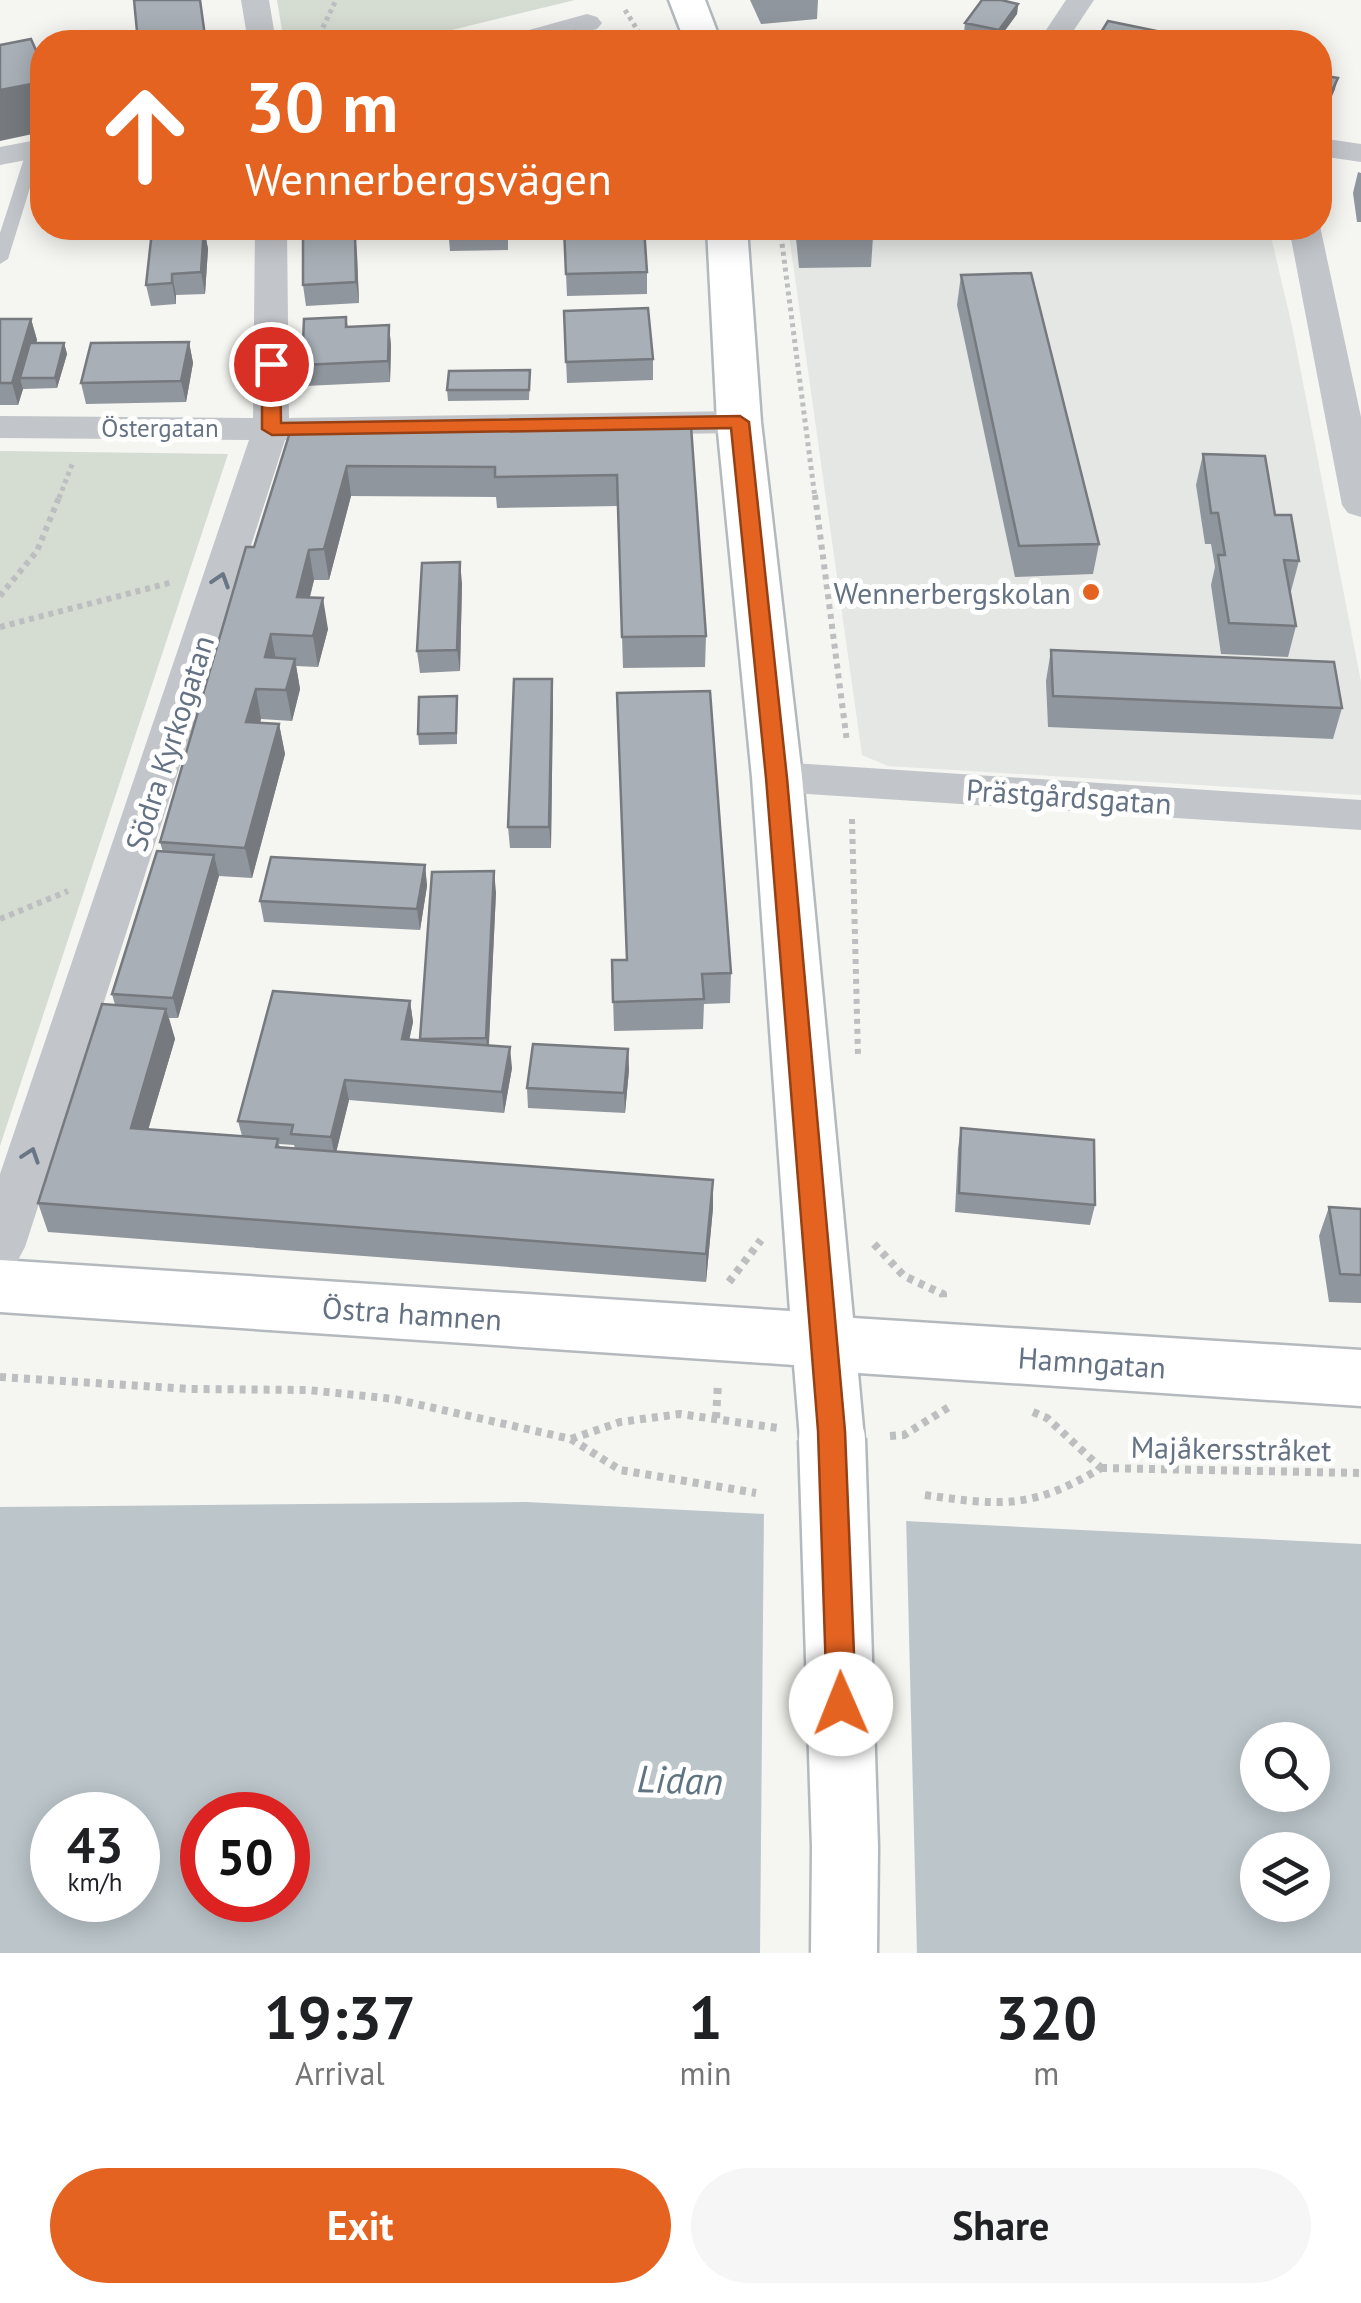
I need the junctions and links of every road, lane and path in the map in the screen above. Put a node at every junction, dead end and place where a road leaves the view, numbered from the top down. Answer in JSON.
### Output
{"nodes":[{"id":1,"x":256,"y":0,"type":"edge"},
{"id":2,"x":336,"y":0,"type":"edge"},
{"id":3,"x":620,"y":0,"type":"edge"},
{"id":4,"x":687,"y":0,"type":"edge"},
{"id":5,"x":1080,"y":0,"type":"edge"},
{"id":6,"x":587,"y":23,"type":"dead end"},
{"id":7,"x":260,"y":30,"type":"edge"},
{"id":8,"x":322,"y":30,"type":"edge"},
{"id":9,"x":561,"y":30,"type":"edge"},
{"id":10,"x":637,"y":30,"type":"edge"},
{"id":11,"x":698,"y":30,"type":"edge"},
{"id":12,"x":1060,"y":30,"type":"edge"},
{"id":13,"x":1332,"y":149,"type":"edge"},
{"id":14,"x":30,"y":150,"type":"edge"},
{"id":15,"x":1361,"y":154,"type":"edge"},
{"id":16,"x":0,"y":156,"type":"edge"},
{"id":17,"x":30,"y":172,"type":"edge"},
{"id":18,"x":271,"y":240,"type":"edge"},
{"id":19,"x":728,"y":240,"type":"edge"},
{"id":20,"x":782,"y":240,"type":"edge"},
{"id":21,"x":1307,"y":240,"type":"edge"},
{"id":22,"x":0,"y":259,"type":"edge"},
{"id":23,"x":740,"y":422,"type":"junction"},
{"id":24,"x":0,"y":427,"type":"edge"},
{"id":25,"x":86,"y":428,"type":"junction"},
{"id":26,"x":272,"y":429,"type":"junction"},
{"id":27,"x":1361,"y":505,"type":"edge"},
{"id":28,"x":224,"y":570,"type":"junction"},
{"id":29,"x":0,"y":596,"type":"edge"},
{"id":30,"x":0,"y":627,"type":"edge"},
{"id":31,"x":776,"y":778,"type":"junction"},
{"id":32,"x":852,"y":783,"type":"junction"},
{"id":33,"x":1361,"y":814,"type":"edge"},
{"id":34,"x":125,"y":880,"type":"junction"},
{"id":35,"x":0,"y":919,"type":"edge"},
{"id":36,"x":859,"y":1072,"type":"dead end"},
{"id":37,"x":872,"y":1225,"type":"dead end"},
{"id":38,"x":874,"y":1244,"type":"dead end"},
{"id":39,"x":0,"y":1247,"type":"edge"},
{"id":40,"x":0,"y":1286,"type":"edge"},
{"id":41,"x":824,"y":1341,"type":"junction"},
{"id":42,"x":0,"y":1377,"type":"edge"},
{"id":43,"x":1361,"y":1378,"type":"edge"},
{"id":44,"x":968,"y":1402,"type":"dead end"},
{"id":45,"x":1019,"y":1406,"type":"dead end"},
{"id":46,"x":837,"y":1435,"type":"junction"},
{"id":47,"x":571,"y":1439,"type":"junction"},
{"id":48,"x":1101,"y":1468,"type":"junction"},
{"id":49,"x":1361,"y":1473,"type":"edge"},
{"id":50,"x":756,"y":1493,"type":"dead end"},
{"id":51,"x":925,"y":1495,"type":"dead end"},
{"id":52,"x":844,"y":1953,"type":"edge"}],
"edges":[{"from":1,"to":7,"type":"street"},
{"from":2,"to":8,"type":"path"},
{"from":3,"to":10,"type":"path"},
{"from":4,"to":11,"type":"main road"},
{"from":5,"to":12,"type":"street"},
{"from":6,"to":9,"type":"street"},
{"from":13,"to":15,"type":"street"},
{"from":14,"to":16,"type":"street"},
{"from":17,"to":22,"type":"lane"},
{"from":18,"to":26,"type":"street","name":"Södra Kyrkogatan"},
{"from":19,"to":23,"type":"main road"},
{"from":20,"to":32,"type":"path"},
{"from":21,"to":27,"type":"street"},
{"from":23,"to":26,"type":"street","name":"Östergatan"},
{"from":23,"to":31,"type":"main road"},
{"from":24,"to":25,"type":"street","name":"Östergatan"},
{"from":25,"to":26,"type":"street","name":"Östergatan"},
{"from":25,"to":29,"type":"path"},
{"from":26,"to":28,"type":"street","name":"Södra Kyrkogatan"},
{"from":28,"to":30,"type":"path"},
{"from":34,"to":28,"type":"street","name":"Södra Kyrkogatan","one_way":true},
{"from":31,"to":32,"type":"street","name":"Prästgårdsgatan"},
{"from":31,"to":41,"type":"main road"},
{"from":32,"to":33,"type":"street","name":"Prästgårdsgatan"},
{"from":32,"to":36,"type":"path"},
{"from":34,"to":35,"type":"path"},
{"from":39,"to":34,"type":"street","name":"Södra Kyrkogatan","one_way":true},
{"from":37,"to":38,"type":"path"},
{"from":40,"to":41,"type":"main road","name":"Östra hamnen"},
{"from":41,"to":43,"type":"main road","name":"Hamngatan"},
{"from":41,"to":46,"type":"main road"},
{"from":42,"to":47,"type":"path"},
{"from":44,"to":46,"type":"path"},
{"from":45,"to":48,"type":"path"},
{"from":46,"to":47,"type":"path"},
{"from":46,"to":52,"type":"main road","bridge":true},
{"from":47,"to":50,"type":"path"},
{"from":48,"to":49,"type":"path","name":"Majåkersstråket"},
{"from":48,"to":51,"type":"path"}]}
